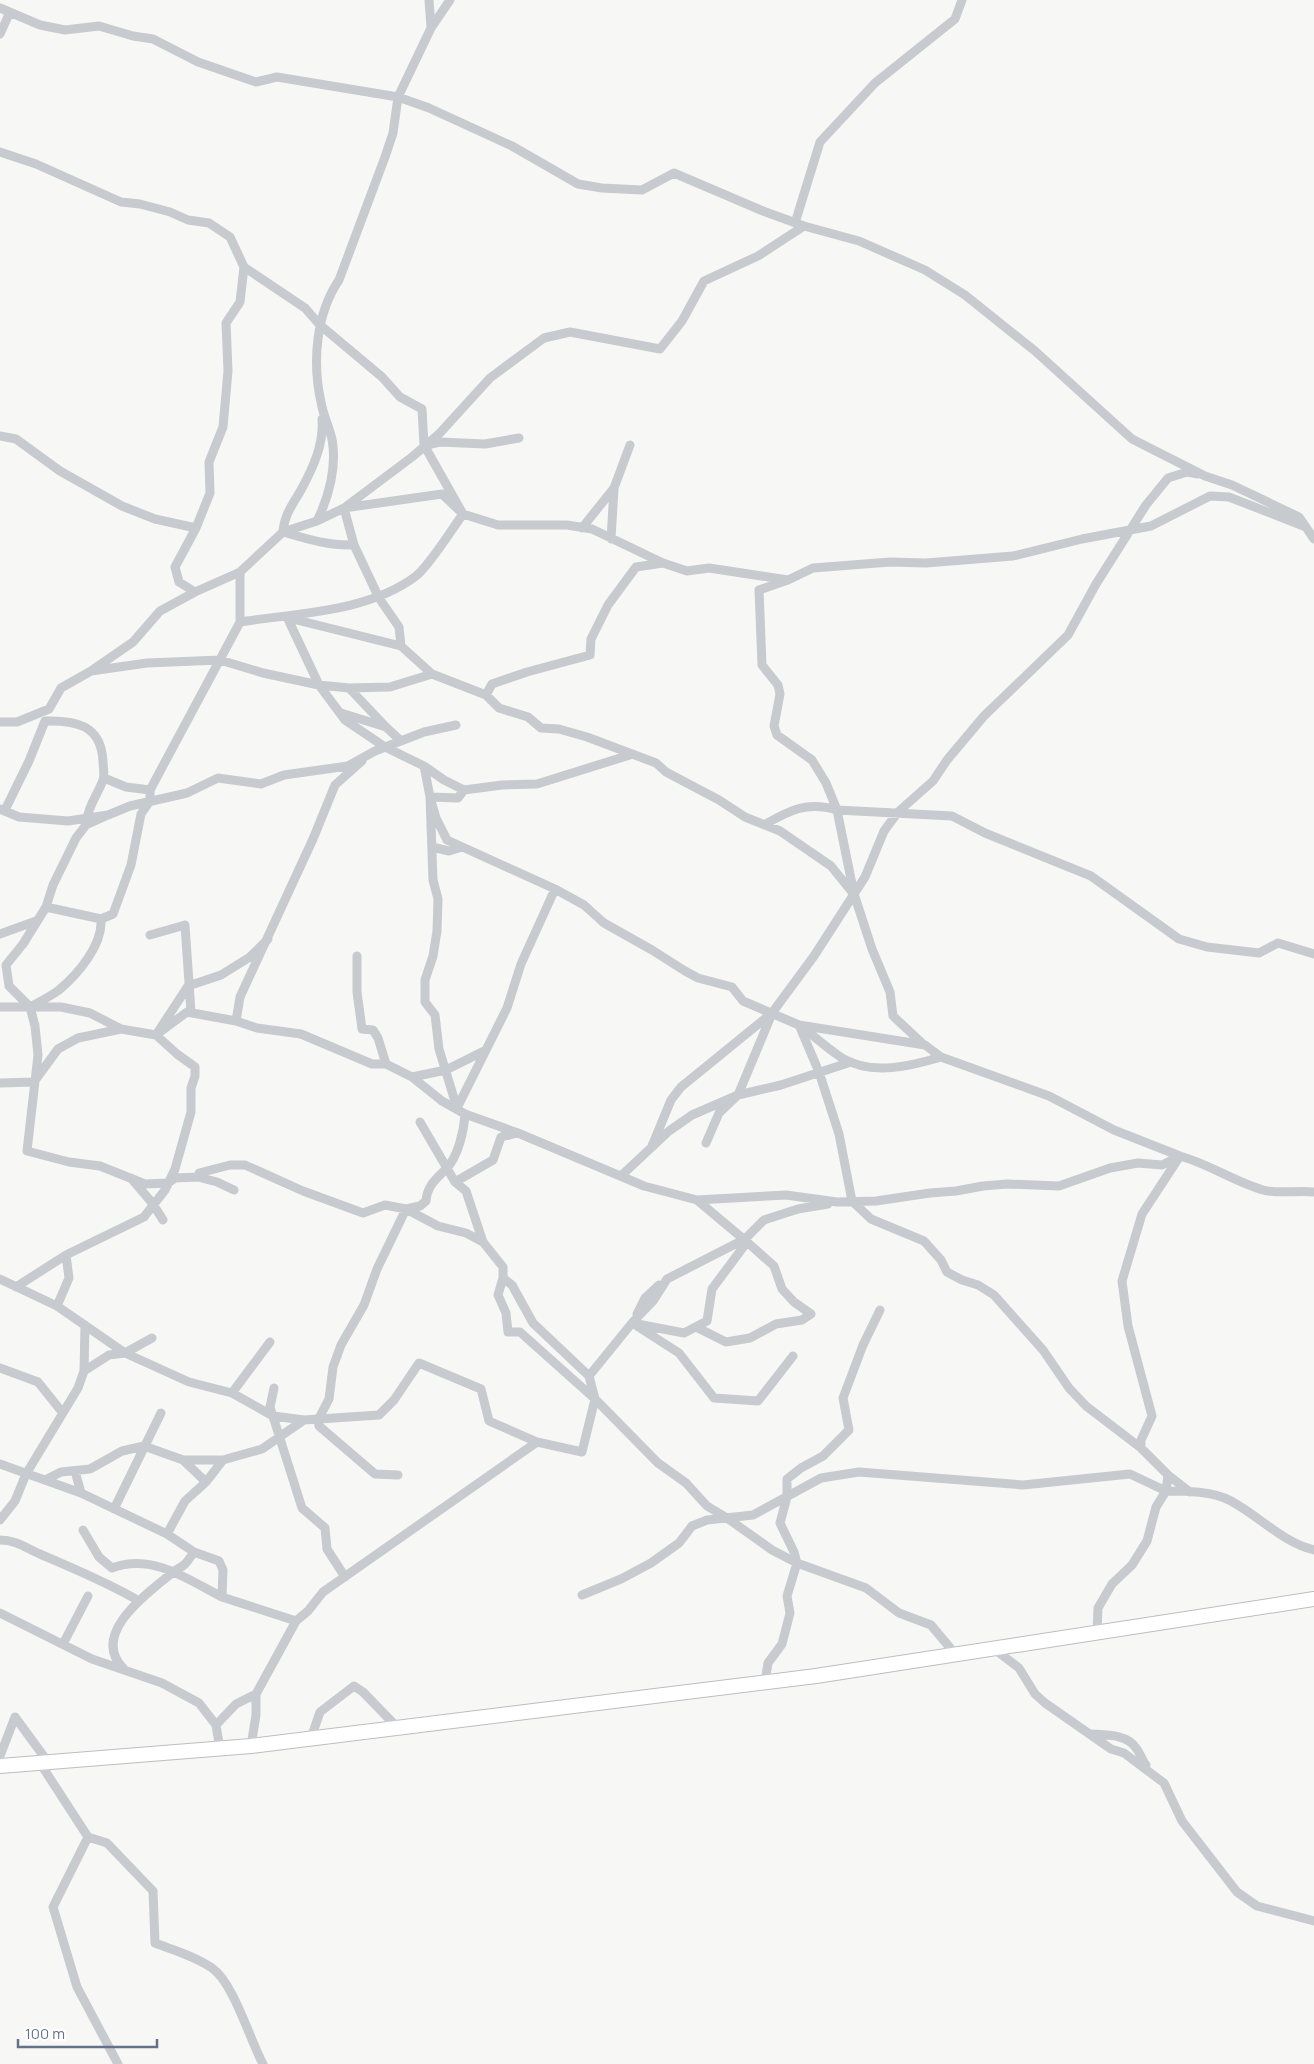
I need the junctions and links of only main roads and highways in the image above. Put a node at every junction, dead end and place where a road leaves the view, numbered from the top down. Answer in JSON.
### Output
{"nodes":[{"id":1,"x":1314,"y":1599,"type":"edge"},
{"id":2,"x":0,"y":1766,"type":"edge"}],
"edges":[{"from":1,"to":2,"type":"highway"}]}
